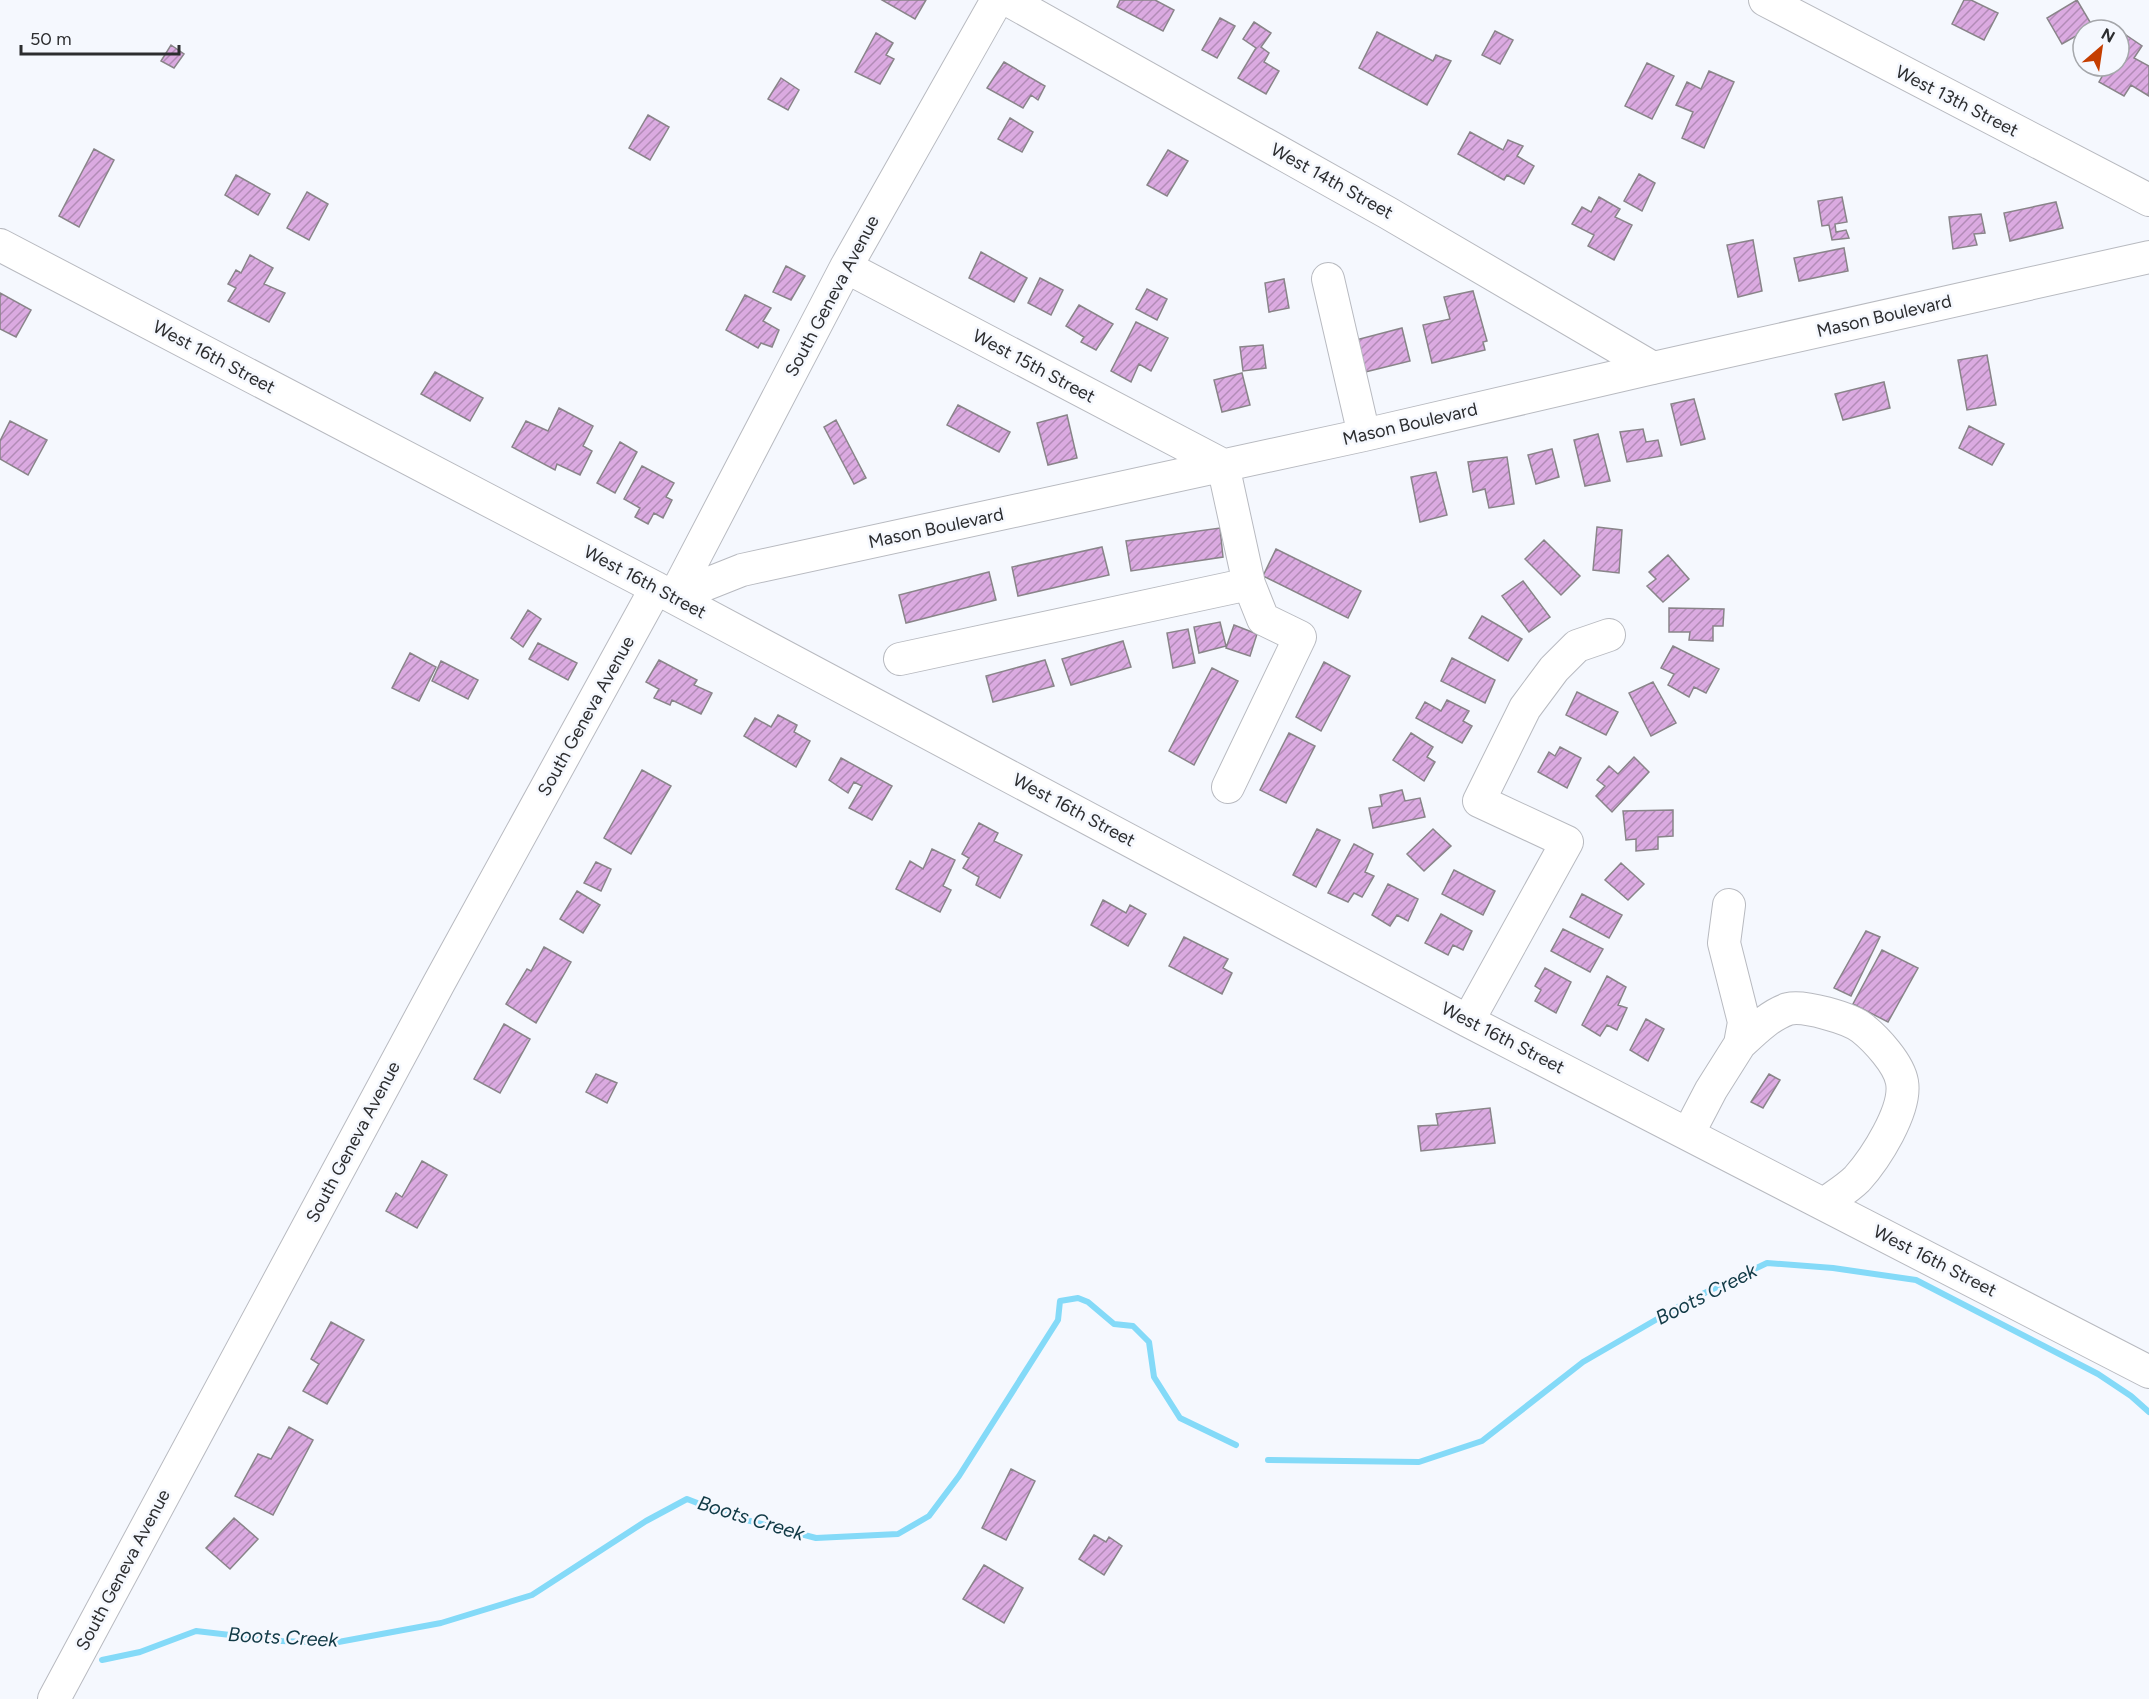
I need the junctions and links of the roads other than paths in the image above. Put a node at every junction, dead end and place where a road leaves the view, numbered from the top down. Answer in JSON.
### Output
{"nodes":[{"id":1,"x":997,"y":0,"type":"edge"},
{"id":2,"x":1008,"y":0,"type":"edge"},
{"id":3,"x":1765,"y":0,"type":"edge"},
{"id":4,"x":1815,"y":12,"type":"edge"},
{"id":5,"x":2149,"y":200,"type":"edge"},
{"id":6,"x":0,"y":245,"type":"edge"},
{"id":7,"x":2149,"y":257,"type":"edge"},
{"id":8,"x":846,"y":267,"type":"junction"},
{"id":9,"x":1328,"y":279,"type":"dead end"},
{"id":10,"x":1653,"y":368,"type":"junction"},
{"id":11,"x":1364,"y":435,"type":"junction"},
{"id":12,"x":1223,"y":465,"type":"junction"},
{"id":13,"x":1249,"y":584,"type":"junction"},
{"id":14,"x":665,"y":592,"type":"junction"},
{"id":15,"x":1609,"y":635,"type":"dead end"},
{"id":16,"x":900,"y":660,"type":"dead end"},
{"id":17,"x":1228,"y":787,"type":"dead end"},
{"id":18,"x":1729,"y":905,"type":"dead end"},
{"id":19,"x":1468,"y":1021,"type":"junction"},
{"id":20,"x":1740,"y":1044,"type":"junction"},
{"id":21,"x":1689,"y":1134,"type":"junction"},
{"id":22,"x":1824,"y":1204,"type":"junction"},
{"id":23,"x":2149,"y":1372,"type":"edge"},
{"id":24,"x":54,"y":1699,"type":"edge"}],
"edges":[{"from":1,"to":8,"type":"street","name":"South Geneva Avenue"},
{"from":2,"to":10,"type":"street","name":"West 14th Street"},
{"from":3,"to":4,"type":"street","name":"West 13th Street"},
{"from":4,"to":5,"type":"street","name":"West 13th Street"},
{"from":6,"to":14,"type":"street","name":"West 16th Street"},
{"from":7,"to":10,"type":"street","name":"Mason Boulevard"},
{"from":8,"to":12,"type":"street","name":"West 15th Street"},
{"from":8,"to":14,"type":"street","name":"South Geneva Avenue"},
{"from":9,"to":11,"type":"street"},
{"from":10,"to":11,"type":"street","name":"Mason Boulevard"},
{"from":11,"to":12,"type":"street","name":"Mason Boulevard"},
{"from":12,"to":13,"type":"street"},
{"from":12,"to":14,"type":"street","name":"Mason Boulevard"},
{"from":13,"to":16,"type":"street"},
{"from":13,"to":17,"type":"street"},
{"from":14,"to":19,"type":"street","name":"West 16th Street"},
{"from":14,"to":24,"type":"street","name":"South Geneva Avenue"},
{"from":15,"to":19,"type":"street"},
{"from":18,"to":20,"type":"street"},
{"from":19,"to":21,"type":"street","name":"West 16th Street"},
{"from":20,"to":21,"type":"street"},
{"from":20,"to":22,"type":"street"},
{"from":21,"to":22,"type":"street","name":"West 16th Street"},
{"from":22,"to":23,"type":"street","name":"West 16th Street"}]}
